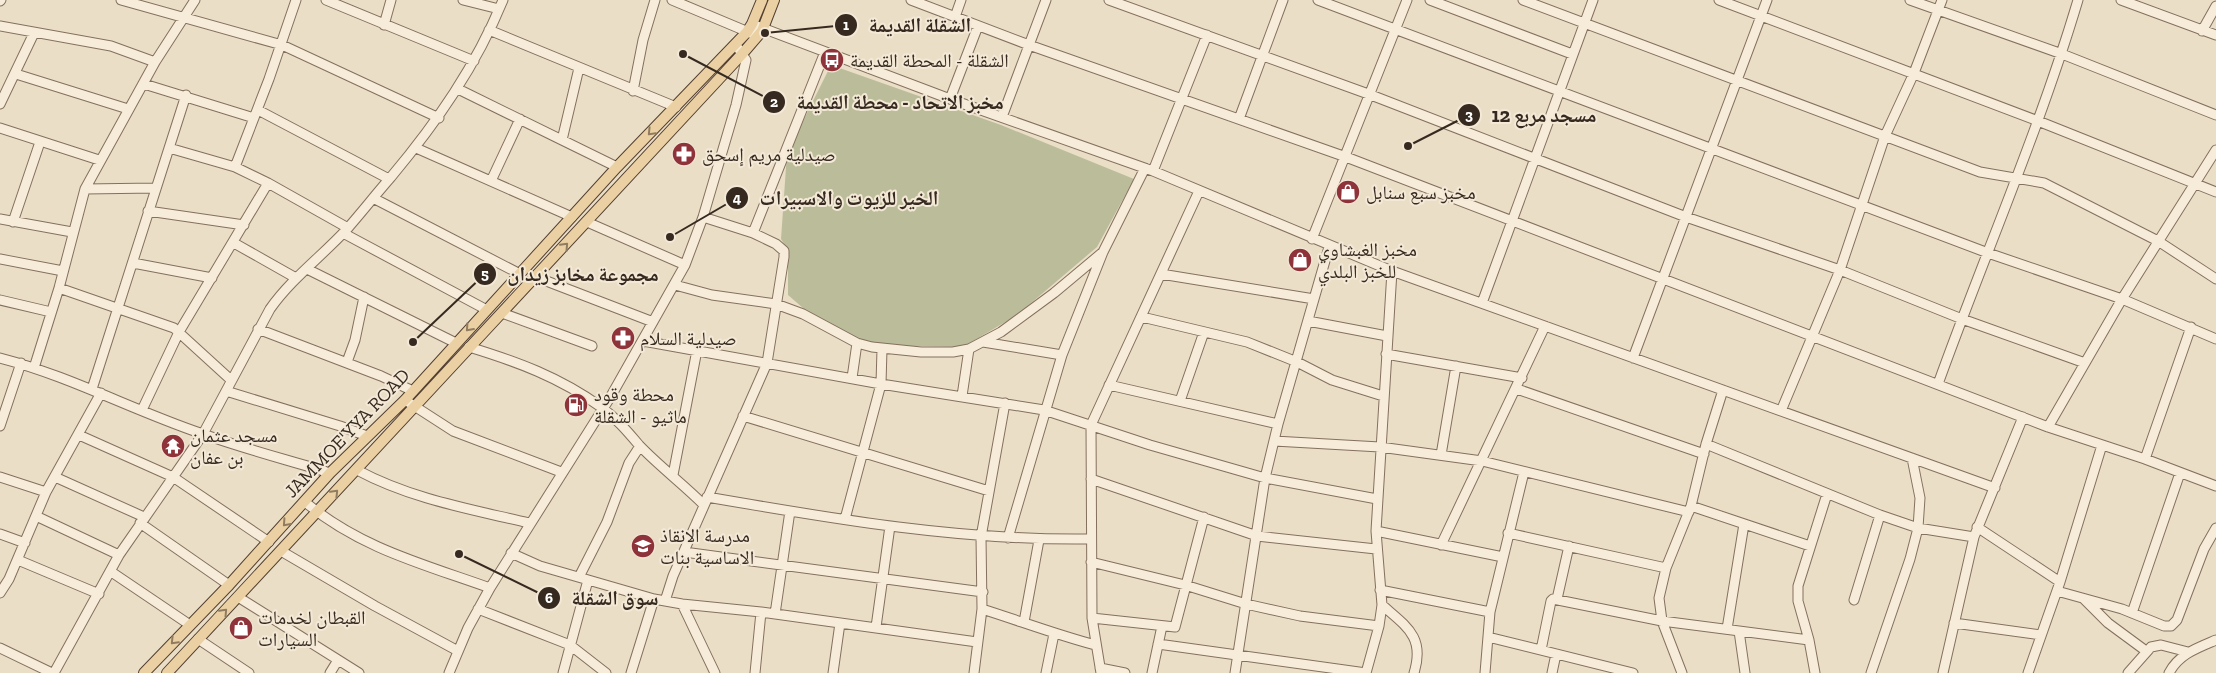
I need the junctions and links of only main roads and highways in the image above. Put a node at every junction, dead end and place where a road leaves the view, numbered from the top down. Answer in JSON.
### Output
{"nodes":[{"id":1,"x":762,"y":0,"type":"edge"},
{"id":2,"x":774,"y":0,"type":"edge"},
{"id":3,"x":144,"y":673,"type":"edge"},
{"id":4,"x":167,"y":673,"type":"edge"}],
"edges":[{"from":1,"to":3,"type":"main road","name":"JAMMOE'YYA ROAD","one_way":true},
{"from":4,"to":2,"type":"main road","name":"JAMMOE'YYA ROAD","one_way":true}]}
